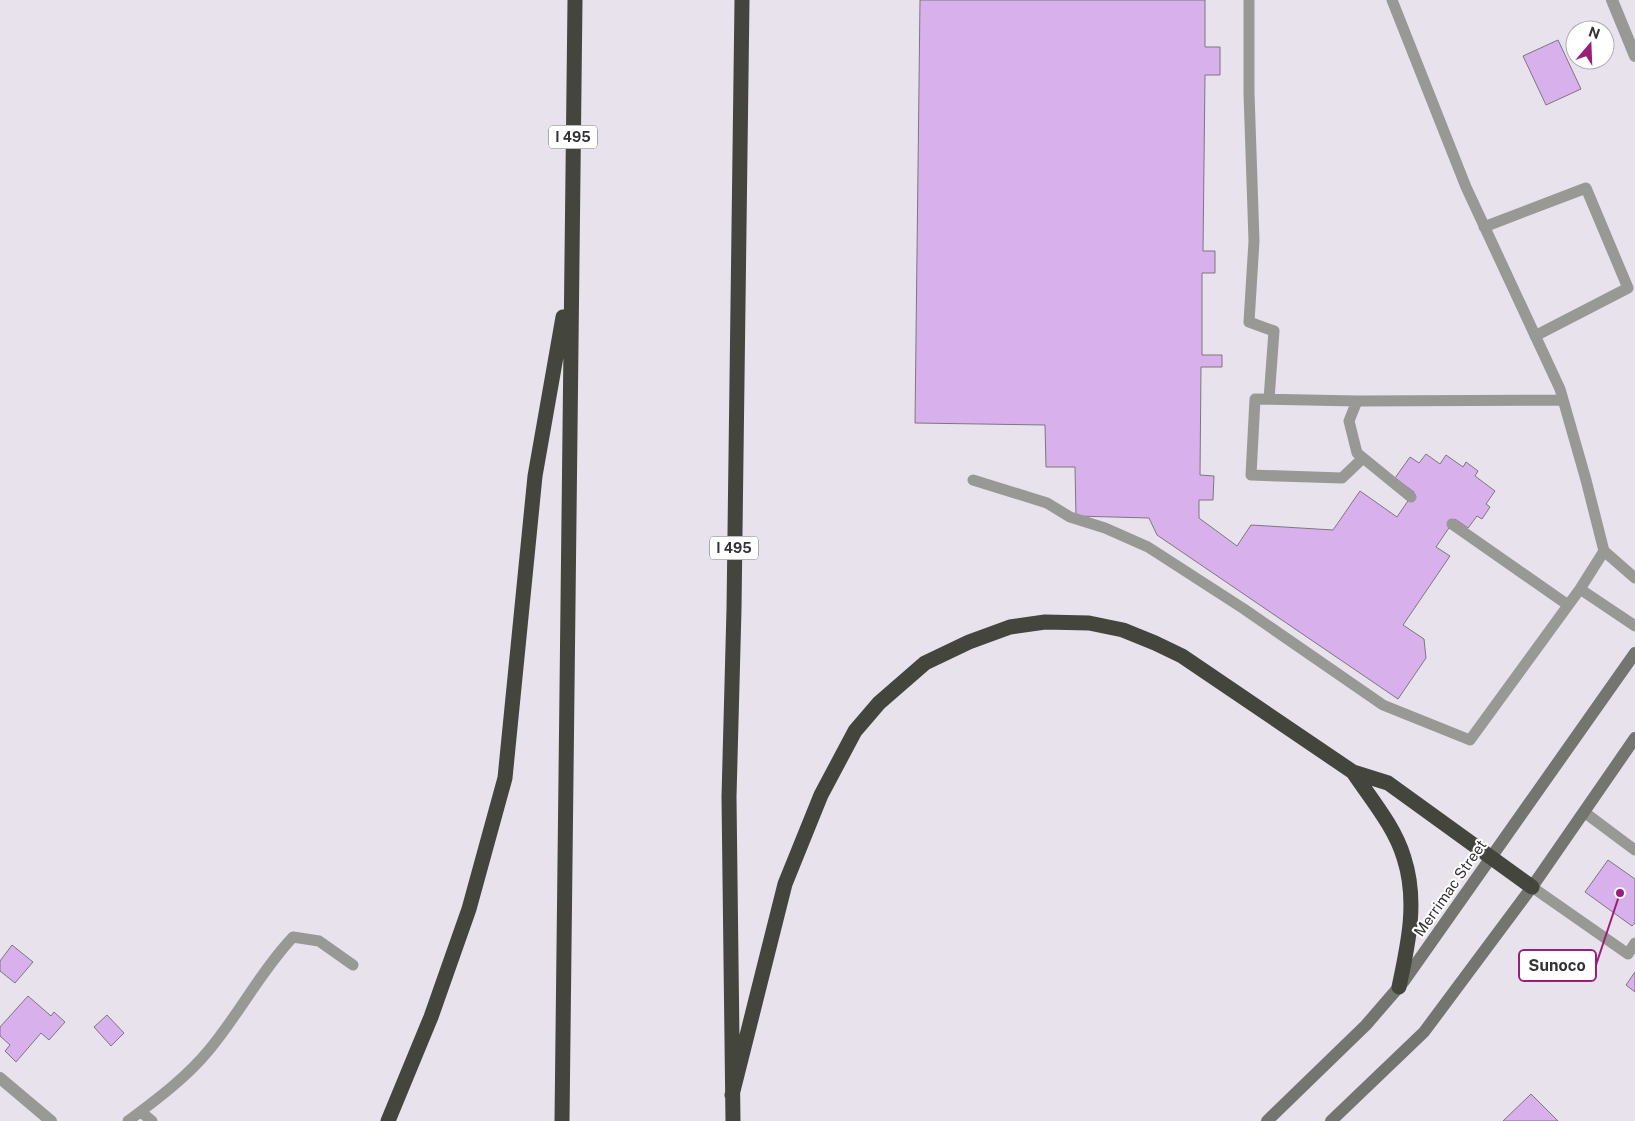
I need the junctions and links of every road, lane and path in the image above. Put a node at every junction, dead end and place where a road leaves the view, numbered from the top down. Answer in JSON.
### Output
{"nodes":[{"id":1,"x":575,"y":0,"type":"edge"},
{"id":2,"x":742,"y":0,"type":"edge"},
{"id":3,"x":1249,"y":0,"type":"edge"},
{"id":4,"x":1392,"y":0,"type":"edge"},
{"id":5,"x":1612,"y":0,"type":"edge"},
{"id":6,"x":1635,"y":56,"type":"edge"},
{"id":7,"x":1484,"y":227,"type":"junction"},
{"id":8,"x":571,"y":274,"type":"junction"},
{"id":9,"x":1535,"y":336,"type":"junction"},
{"id":10,"x":1269,"y":399,"type":"junction"},
{"id":11,"x":1563,"y":400,"type":"junction"},
{"id":12,"x":1356,"y":401,"type":"junction"},
{"id":13,"x":1363,"y":458,"type":"junction"},
{"id":14,"x":973,"y":480,"type":"dead end"},
{"id":15,"x":1410,"y":497,"type":"dead end"},
{"id":16,"x":1452,"y":524,"type":"dead end"},
{"id":17,"x":1604,"y":551,"type":"junction"},
{"id":18,"x":1635,"y":578,"type":"edge"},
{"id":19,"x":1580,"y":589,"type":"junction"},
{"id":20,"x":1568,"y":605,"type":"junction"},
{"id":21,"x":1635,"y":626,"type":"edge"},
{"id":22,"x":1635,"y":653,"type":"edge"},
{"id":23,"x":1635,"y":738,"type":"edge"},
{"id":24,"x":1354,"y":772,"type":"junction"},
{"id":25,"x":1584,"y":812,"type":"junction"},
{"id":26,"x":1635,"y":850,"type":"edge"},
{"id":27,"x":1491,"y":858,"type":"junction"},
{"id":28,"x":1532,"y":887,"type":"junction"},
{"id":29,"x":1635,"y":943,"type":"edge"},
{"id":30,"x":353,"y":965,"type":"dead end"},
{"id":31,"x":1399,"y":987,"type":"junction"},
{"id":32,"x":0,"y":1078,"type":"edge"},
{"id":33,"x":732,"y":1095,"type":"junction"},
{"id":34,"x":141,"y":1112,"type":"junction"},
{"id":35,"x":51,"y":1121,"type":"edge"},
{"id":36,"x":128,"y":1121,"type":"edge"},
{"id":37,"x":152,"y":1121,"type":"edge"},
{"id":38,"x":388,"y":1121,"type":"edge"},
{"id":39,"x":562,"y":1121,"type":"edge"},
{"id":40,"x":733,"y":1121,"type":"edge"},
{"id":41,"x":1267,"y":1121,"type":"edge"},
{"id":42,"x":1331,"y":1121,"type":"edge"}],
"edges":[{"from":1,"to":8,"type":"highway","number":"I 495"},
{"from":2,"to":33,"type":"highway","number":"I 495"},
{"from":3,"to":10,"type":"lane"},
{"from":4,"to":7,"type":"lane"},
{"from":5,"to":6,"type":"street"},
{"from":7,"to":9,"type":"lane"},
{"from":7,"to":9,"type":"lane"},
{"from":8,"to":38,"type":"highway"},
{"from":8,"to":39,"type":"highway","number":"I 495"},
{"from":9,"to":11,"type":"lane"},
{"from":10,"to":12,"type":"lane"},
{"from":10,"to":13,"type":"lane"},
{"from":11,"to":12,"type":"lane"},
{"from":11,"to":17,"type":"lane"},
{"from":12,"to":13,"type":"lane"},
{"from":13,"to":15,"type":"lane"},
{"from":14,"to":20,"type":"lane"},
{"from":16,"to":20,"type":"lane"},
{"from":17,"to":18,"type":"lane"},
{"from":17,"to":19,"type":"lane"},
{"from":19,"to":20,"type":"lane"},
{"from":19,"to":21,"type":"lane"},
{"from":22,"to":27,"type":"main road","name":"Merrimac Street"},
{"from":23,"to":25,"type":"main road"},
{"from":24,"to":27,"type":"highway"},
{"from":24,"to":31,"type":"highway"},
{"from":24,"to":33,"type":"highway"},
{"from":25,"to":26,"type":"lane"},
{"from":25,"to":28,"type":"main road"},
{"from":27,"to":28,"type":"highway"},
{"from":27,"to":31,"type":"main road","name":"Merrimac Street"},
{"from":28,"to":29,"type":"lane"},
{"from":28,"to":42,"type":"main road"},
{"from":30,"to":34,"type":"lane"},
{"from":31,"to":41,"type":"main road","name":"Merrimac Street"},
{"from":32,"to":35,"type":"street"},
{"from":33,"to":40,"type":"highway","number":"I 495"},
{"from":34,"to":36,"type":"lane"},
{"from":34,"to":37,"type":"lane"}]}
